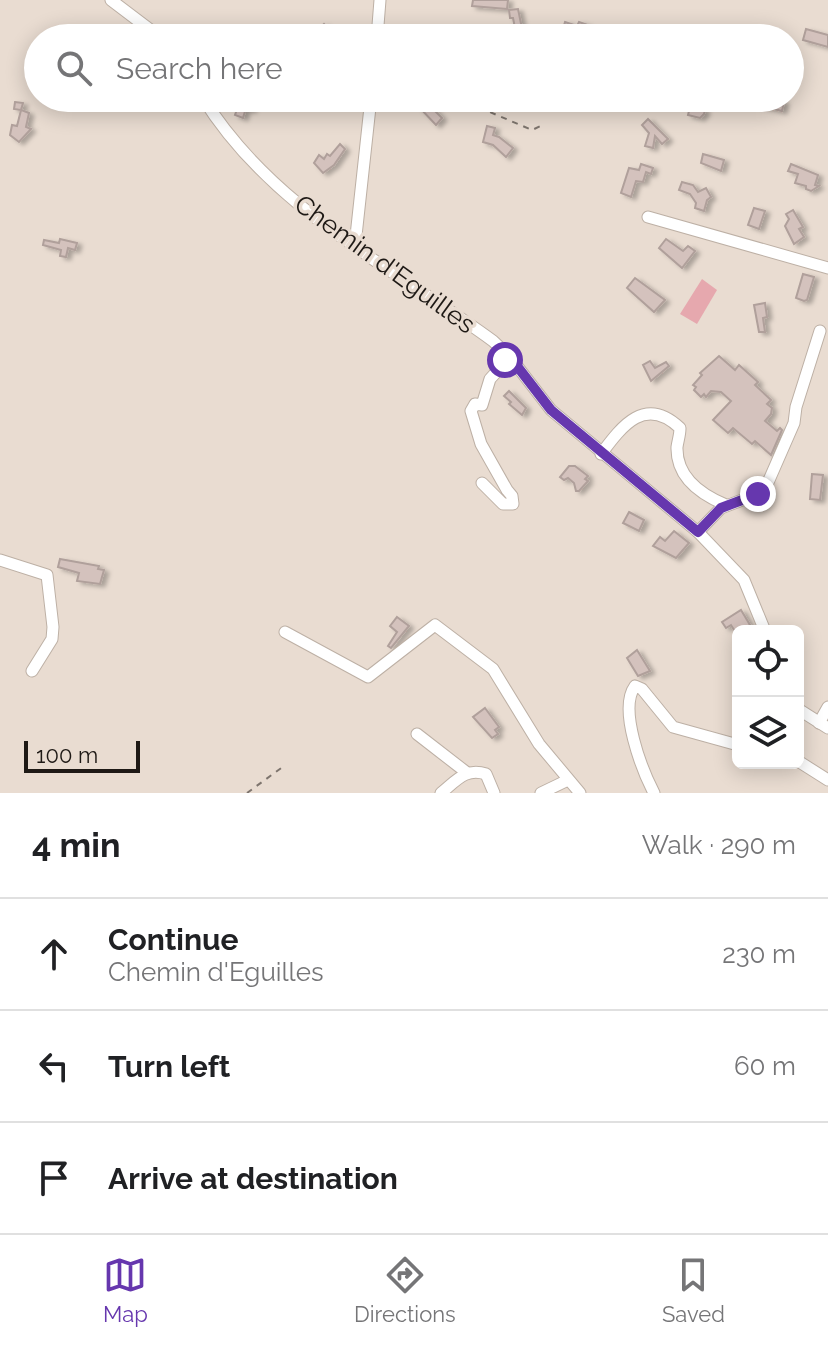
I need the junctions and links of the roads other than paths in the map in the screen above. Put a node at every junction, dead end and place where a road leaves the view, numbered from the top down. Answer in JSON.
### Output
{"nodes":[{"id":1,"x":111,"y":0,"type":"edge"},
{"id":2,"x":380,"y":0,"type":"edge"},
{"id":3,"x":143,"y":24,"type":"edge"},
{"id":4,"x":378,"y":24,"type":"edge"},
{"id":5,"x":212,"y":112,"type":"edge"},
{"id":6,"x":369,"y":112,"type":"edge"},
{"id":7,"x":648,"y":217,"type":"dead end"},
{"id":8,"x":355,"y":245,"type":"junction"},
{"id":9,"x":828,"y":268,"type":"edge"},
{"id":10,"x":820,"y":331,"type":"dead end"},
{"id":11,"x":510,"y":357,"type":"junction"},
{"id":12,"x":601,"y":454,"type":"junction"},
{"id":13,"x":482,"y":483,"type":"dead end"},
{"id":14,"x":726,"y":505,"type":"junction"},
{"id":15,"x":698,"y":532,"type":"junction"},
{"id":16,"x":0,"y":560,"type":"edge"},
{"id":17,"x":763,"y":625,"type":"edge"},
{"id":18,"x":285,"y":632,"type":"dead end"},
{"id":19,"x":32,"y":671,"type":"dead end"},
{"id":20,"x":828,"y":707,"type":"edge"},
{"id":21,"x":804,"y":713,"type":"edge"},
{"id":22,"x":824,"y":726,"type":"edge"},
{"id":23,"x":417,"y":734,"type":"dead end"},
{"id":24,"x":732,"y":743,"type":"edge"},
{"id":25,"x":804,"y":763,"type":"edge"},
{"id":26,"x":804,"y":765,"type":"edge"},
{"id":27,"x":466,"y":772,"type":"junction"},
{"id":28,"x":828,"y":772,"type":"edge"},
{"id":29,"x":568,"y":780,"type":"junction"},
{"id":30,"x":828,"y":780,"type":"edge"},
{"id":31,"x":441,"y":793,"type":"edge"},
{"id":32,"x":494,"y":793,"type":"edge"},
{"id":33,"x":541,"y":793,"type":"edge"},
{"id":34,"x":577,"y":793,"type":"edge"},
{"id":35,"x":654,"y":793,"type":"edge"}],
"edges":[{"from":1,"to":3,"type":"street"},
{"from":2,"to":4,"type":"street"},
{"from":5,"to":8,"type":"street","name":"Chemin d'Eguilles"},
{"from":6,"to":8,"type":"street"},
{"from":7,"to":9,"type":"street"},
{"from":8,"to":11,"type":"street","name":"Chemin d'Eguilles"},
{"from":10,"to":14,"type":"street"},
{"from":11,"to":12,"type":"street","name":"Chemin d'Eguilles"},
{"from":11,"to":13,"type":"street"},
{"from":12,"to":14,"type":"street"},
{"from":12,"to":15,"type":"street","name":"Chemin d'Eguilles"},
{"from":14,"to":15,"type":"street"},
{"from":15,"to":17,"type":"street","name":"Chemin d'Eguilles"},
{"from":16,"to":19,"type":"street"},
{"from":18,"to":29,"type":"street"},
{"from":20,"to":22,"type":"street"},
{"from":21,"to":22,"type":"street"},
{"from":23,"to":27,"type":"street"},
{"from":24,"to":35,"type":"street"},
{"from":25,"to":28,"type":"street"},
{"from":26,"to":30,"type":"street"},
{"from":27,"to":31,"type":"street"},
{"from":27,"to":32,"type":"street"},
{"from":29,"to":33,"type":"street"},
{"from":29,"to":34,"type":"street"}]}
